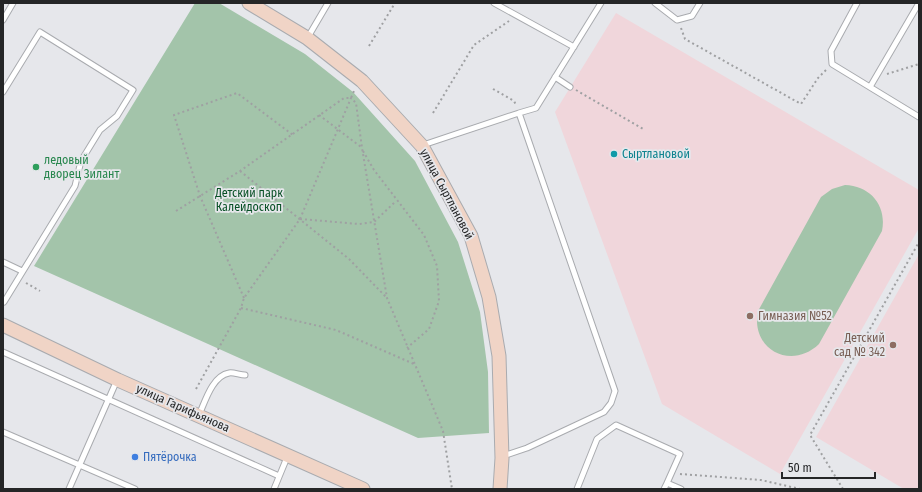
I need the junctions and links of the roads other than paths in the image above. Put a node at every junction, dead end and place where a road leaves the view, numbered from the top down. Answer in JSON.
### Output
{"nodes":[{"id":1,"x":13,"y":3,"type":"edge"},
{"id":2,"x":249,"y":3,"type":"edge"},
{"id":3,"x":328,"y":3,"type":"edge"},
{"id":4,"x":494,"y":3,"type":"edge"},
{"id":5,"x":600,"y":3,"type":"edge"},
{"id":6,"x":655,"y":3,"type":"edge"},
{"id":7,"x":700,"y":3,"type":"edge"},
{"id":8,"x":857,"y":3,"type":"edge"},
{"id":9,"x":918,"y":3,"type":"edge"},
{"id":10,"x":3,"y":20,"type":"edge"},
{"id":11,"x":307,"y":38,"type":"junction"},
{"id":12,"x":574,"y":47,"type":"junction"},
{"id":13,"x":555,"y":77,"type":"junction"},
{"id":14,"x":570,"y":87,"type":"road end"},
{"id":15,"x":870,"y":87,"type":"junction"},
{"id":16,"x":3,"y":92,"type":"edge"},
{"id":17,"x":519,"y":113,"type":"junction"},
{"id":18,"x":919,"y":117,"type":"edge"},
{"id":19,"x":422,"y":146,"type":"junction"},
{"id":20,"x":3,"y":262,"type":"edge"},
{"id":21,"x":22,"y":271,"type":"junction"},
{"id":22,"x":4,"y":302,"type":"dead end"},
{"id":23,"x":3,"y":325,"type":"edge"},
{"id":24,"x":3,"y":352,"type":"edge"},
{"id":25,"x":244,"y":375,"type":"dead end"},
{"id":26,"x":118,"y":380,"type":"junction"},
{"id":27,"x":109,"y":400,"type":"junction"},
{"id":28,"x":199,"y":415,"type":"junction"},
{"id":29,"x":3,"y":432,"type":"edge"},
{"id":30,"x":288,"y":454,"type":"junction"},
{"id":31,"x":502,"y":457,"type":"junction"},
{"id":32,"x":80,"y":465,"type":"junction"},
{"id":33,"x":280,"y":476,"type":"junction"},
{"id":34,"x":667,"y":483,"type":"junction"},
{"id":35,"x":69,"y":489,"type":"edge"},
{"id":36,"x":135,"y":489,"type":"edge"},
{"id":37,"x":274,"y":489,"type":"edge"},
{"id":38,"x":363,"y":489,"type":"edge"},
{"id":39,"x":500,"y":489,"type":"edge"},
{"id":40,"x":577,"y":489,"type":"edge"},
{"id":41,"x":664,"y":489,"type":"edge"},
{"id":42,"x":681,"y":489,"type":"edge"}],
"edges":[{"from":1,"to":10,"type":"lane"},
{"from":2,"to":11,"type":"street","name":"улица Сыртлановой"},
{"from":3,"to":11,"type":"lane"},
{"from":4,"to":12,"type":"lane"},
{"from":5,"to":12,"type":"lane"},
{"from":6,"to":7,"type":"lane"},
{"from":8,"to":15,"type":"lane"},
{"from":9,"to":15,"type":"lane"},
{"from":11,"to":19,"type":"street","name":"улица Сыртлановой"},
{"from":12,"to":13,"type":"lane"},
{"from":13,"to":14,"type":"lane"},
{"from":13,"to":17,"type":"lane"},
{"from":15,"to":18,"type":"lane"},
{"from":16,"to":21,"type":"lane"},
{"from":17,"to":19,"type":"lane"},
{"from":17,"to":31,"type":"lane"},
{"from":19,"to":31,"type":"street","name":"улица Сыртлановой"},
{"from":20,"to":21,"type":"lane"},
{"from":21,"to":22,"type":"lane"},
{"from":23,"to":26,"type":"street","name":"улица Гарифьянова"},
{"from":24,"to":27,"type":"lane"},
{"from":25,"to":28,"type":"lane"},
{"from":26,"to":27,"type":"lane"},
{"from":26,"to":28,"type":"street","name":"улица Гарифьянова"},
{"from":27,"to":32,"type":"lane"},
{"from":27,"to":33,"type":"lane"},
{"from":28,"to":30,"type":"street","name":"улица Гарифьянова"},
{"from":29,"to":32,"type":"lane"},
{"from":30,"to":33,"type":"lane"},
{"from":30,"to":38,"type":"street","name":"улица Гарифьянова"},
{"from":31,"to":39,"type":"street","name":"улица Сыртлановой"},
{"from":32,"to":35,"type":"lane"},
{"from":32,"to":36,"type":"lane"},
{"from":33,"to":37,"type":"lane"},
{"from":34,"to":40,"type":"lane"},
{"from":34,"to":41,"type":"lane"},
{"from":34,"to":42,"type":"lane"}]}
